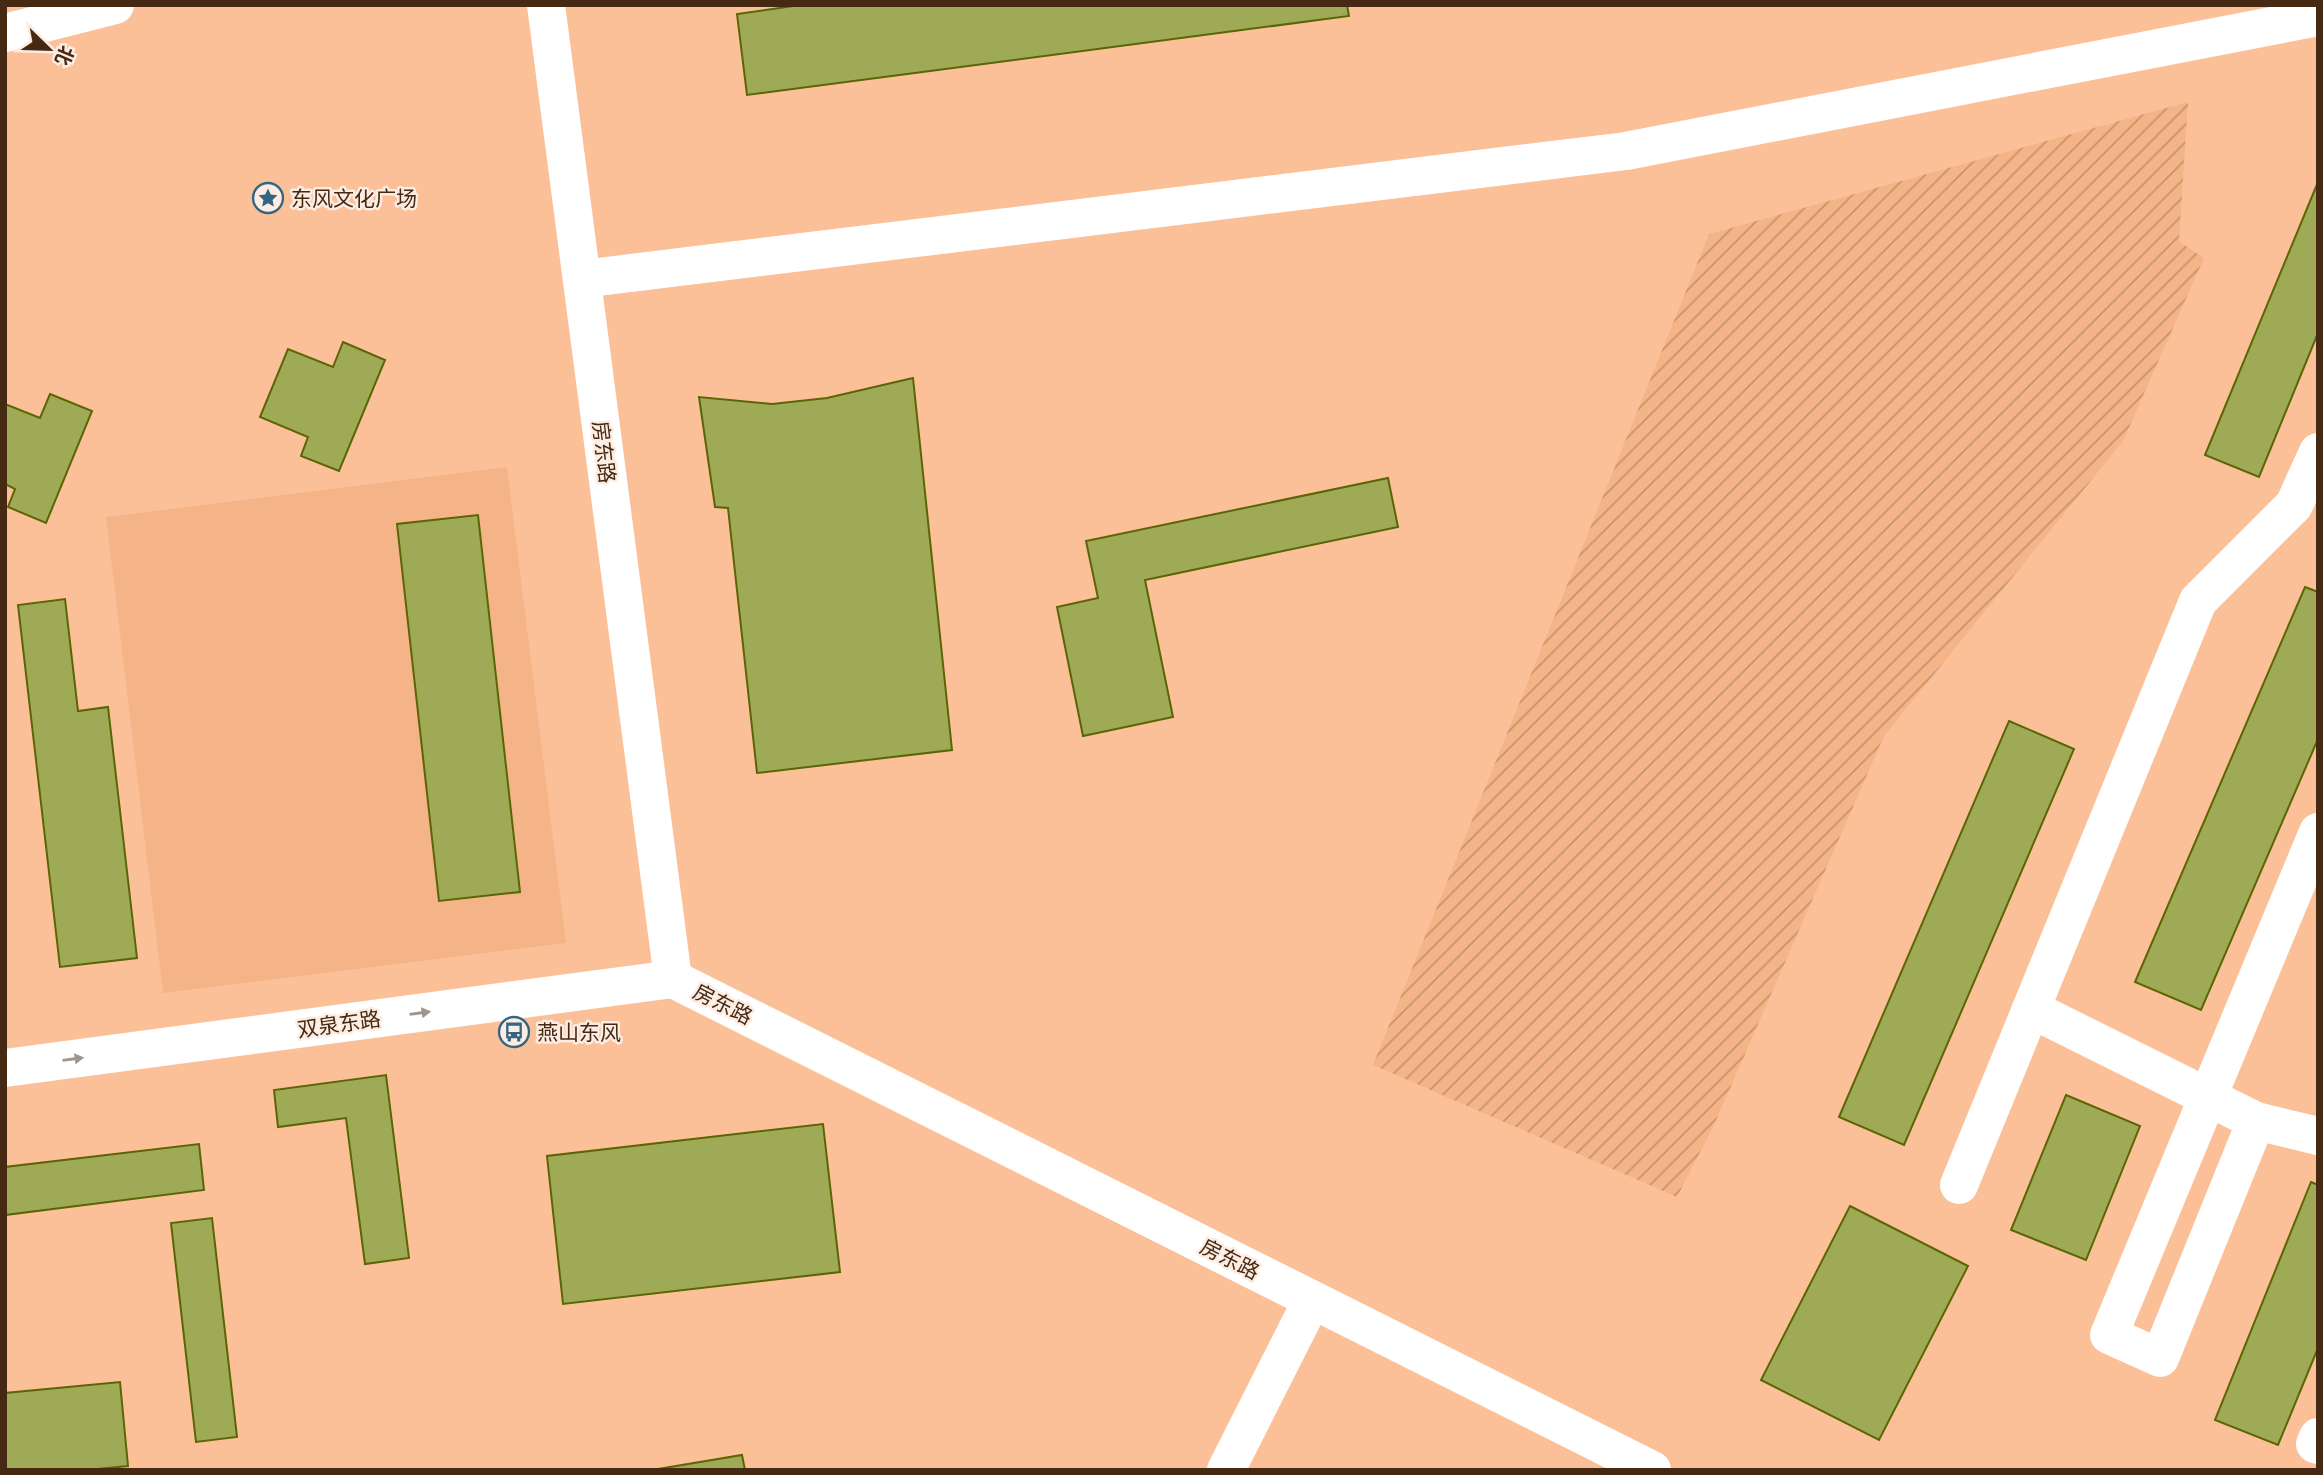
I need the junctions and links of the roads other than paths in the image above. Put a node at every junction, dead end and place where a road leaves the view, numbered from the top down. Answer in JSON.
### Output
{"nodes":[{"id":1,"x":115,"y":5,"type":"edge"},
{"id":2,"x":546,"y":5,"type":"edge"},
{"id":3,"x":2318,"y":17,"type":"edge"},
{"id":4,"x":5,"y":33,"type":"edge"},
{"id":5,"x":582,"y":279,"type":"junction"},
{"id":6,"x":2318,"y":452,"type":"edge"},
{"id":7,"x":2306,"y":509,"type":"edge"},
{"id":8,"x":2318,"y":832,"type":"edge"},
{"id":9,"x":673,"y":979,"type":"junction"},
{"id":10,"x":2031,"y":1009,"type":"junction"},
{"id":11,"x":5,"y":1068,"type":"edge"},
{"id":12,"x":2205,"y":1098,"type":"junction"},
{"id":13,"x":2256,"y":1121,"type":"junction"},
{"id":14,"x":2318,"y":1136,"type":"edge"},
{"id":15,"x":1959,"y":1185,"type":"dead end"},
{"id":16,"x":1312,"y":1300,"type":"junction"},
{"id":17,"x":2318,"y":1437,"type":"edge"},
{"id":18,"x":2318,"y":1445,"type":"edge"},
{"id":19,"x":1226,"y":1470,"type":"edge"},
{"id":20,"x":1651,"y":1470,"type":"edge"}],
"edges":[{"from":1,"to":4,"type":"street"},
{"from":2,"to":5,"type":"street","name":"房东路"},
{"from":3,"to":5,"type":"street"},
{"from":5,"to":9,"type":"street","name":"房东路"},
{"from":6,"to":7,"type":"street"},
{"from":7,"to":10,"type":"street"},
{"from":8,"to":12,"type":"street"},
{"from":11,"to":9,"type":"street","name":"双泉东路","one_way":true},
{"from":9,"to":16,"type":"street","name":"房东路"},
{"from":10,"to":12,"type":"street"},
{"from":10,"to":15,"type":"street"},
{"from":12,"to":13,"type":"street"},
{"from":12,"to":13,"type":"street"},
{"from":13,"to":14,"type":"street"},
{"from":16,"to":19,"type":"street"},
{"from":16,"to":20,"type":"street","name":"房东路"},
{"from":17,"to":18,"type":"street"}]}
